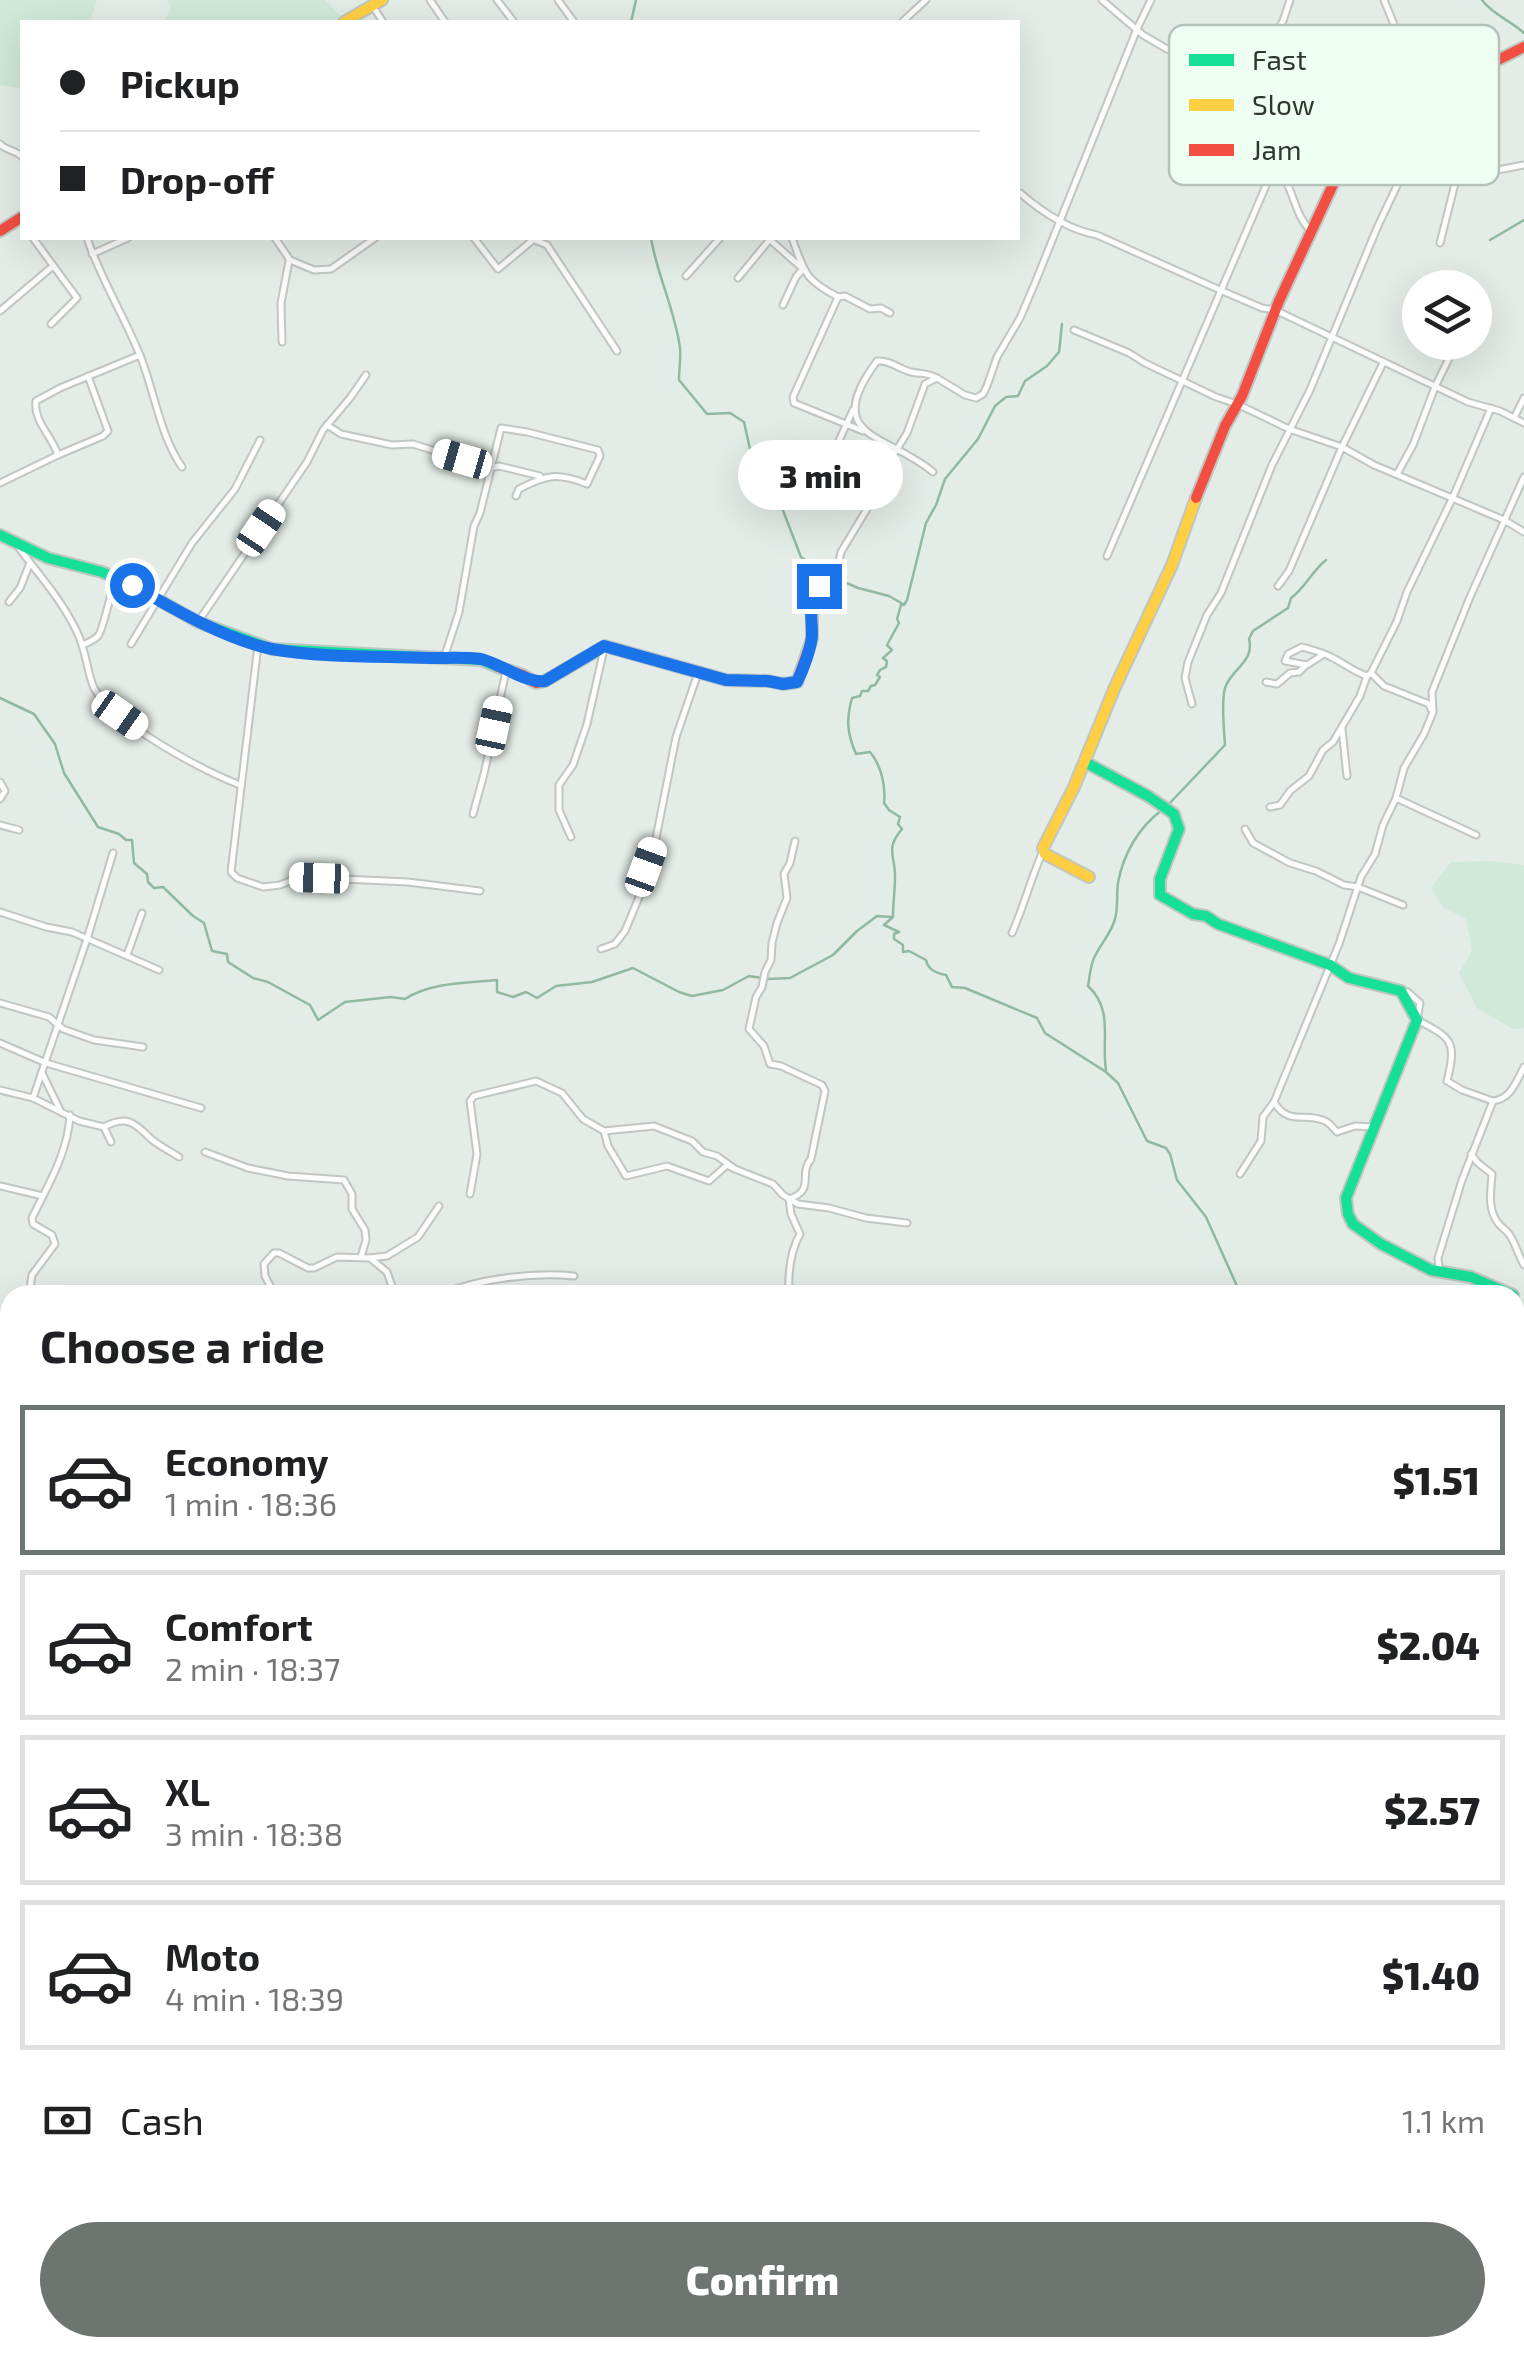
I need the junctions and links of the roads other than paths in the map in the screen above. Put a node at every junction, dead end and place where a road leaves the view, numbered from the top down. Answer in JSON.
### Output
{"nodes":[{"id":1,"x":496,"y":0,"type":"edge"},
{"id":2,"x":926,"y":0,"type":"edge"},
{"id":3,"x":1102,"y":0,"type":"edge"},
{"id":4,"x":1151,"y":0,"type":"edge"},
{"id":5,"x":1290,"y":0,"type":"edge"},
{"id":6,"x":1384,"y":0,"type":"edge"},
{"id":7,"x":377,"y":3,"type":"edge"},
{"id":8,"x":347,"y":20,"type":"edge"},
{"id":9,"x":512,"y":20,"type":"edge"},
{"id":10,"x":904,"y":20,"type":"edge"},
{"id":11,"x":1281,"y":25,"type":"edge"},
{"id":12,"x":1394,"y":25,"type":"edge"},
{"id":13,"x":1137,"y":29,"type":"junction"},
{"id":14,"x":1524,"y":48,"type":"edge"},
{"id":15,"x":1169,"y":49,"type":"edge"},
{"id":16,"x":1499,"y":60,"type":"edge"},
{"id":17,"x":1524,"y":165,"type":"edge"},
{"id":18,"x":1499,"y":170,"type":"edge"},
{"id":19,"x":1266,"y":185,"type":"edge"},
{"id":20,"x":1287,"y":185,"type":"edge"},
{"id":21,"x":1332,"y":185,"type":"edge"},
{"id":22,"x":1397,"y":185,"type":"edge"},
{"id":23,"x":1455,"y":185,"type":"edge"},
{"id":24,"x":1020,"y":193,"type":"dead end"},
{"id":25,"x":1061,"y":222,"type":"junction"},
{"id":26,"x":1310,"y":230,"type":"junction"},
{"id":27,"x":34,"y":240,"type":"edge"},
{"id":28,"x":88,"y":240,"type":"edge"},
{"id":29,"x":124,"y":240,"type":"edge"},
{"id":30,"x":277,"y":240,"type":"edge"},
{"id":31,"x":372,"y":240,"type":"edge"},
{"id":32,"x":476,"y":240,"type":"edge"},
{"id":33,"x":533,"y":240,"type":"edge"},
{"id":34,"x":536,"y":240,"type":"edge"},
{"id":35,"x":718,"y":240,"type":"edge"},
{"id":36,"x":767,"y":240,"type":"edge"},
{"id":37,"x":771,"y":240,"type":"edge"},
{"id":38,"x":793,"y":240,"type":"edge"},
{"id":39,"x":1440,"y":242,"type":"dead end"},
{"id":40,"x":92,"y":254,"type":"junction"},
{"id":41,"x":290,"y":260,"type":"junction"},
{"id":42,"x":53,"y":266,"type":"junction"},
{"id":43,"x":804,"y":269,"type":"junction"},
{"id":44,"x":686,"y":276,"type":"dead end"},
{"id":45,"x":738,"y":278,"type":"dead end"},
{"id":46,"x":1220,"y":290,"type":"junction"},
{"id":47,"x":838,"y":298,"type":"junction"},
{"id":48,"x":782,"y":306,"type":"dead end"},
{"id":49,"x":1275,"y":310,"type":"junction"},
{"id":50,"x":0,"y":311,"type":"edge"},
{"id":51,"x":890,"y":312,"type":"dead end"},
{"id":52,"x":52,"y":324,"type":"dead end"},
{"id":53,"x":1074,"y":330,"type":"dead end"},
{"id":54,"x":1332,"y":338,"type":"junction"},
{"id":55,"x":282,"y":342,"type":"dead end"},
{"id":56,"x":618,"y":350,"type":"dead end"},
{"id":57,"x":140,"y":355,"type":"junction"},
{"id":58,"x":1448,"y":360,"type":"edge"},
{"id":59,"x":1383,"y":362,"type":"junction"},
{"id":60,"x":366,"y":375,"type":"dead end"},
{"id":61,"x":88,"y":376,"type":"junction"},
{"id":62,"x":937,"y":378,"type":"junction"},
{"id":63,"x":1183,"y":382,"type":"junction"},
{"id":64,"x":1435,"y":387,"type":"junction"},
{"id":65,"x":1524,"y":398,"type":"edge"},
{"id":66,"x":1237,"y":404,"type":"junction"},
{"id":67,"x":1490,"y":408,"type":"junction"},
{"id":68,"x":854,"y":409,"type":"junction"},
{"id":69,"x":1514,"y":418,"type":"junction"},
{"id":70,"x":845,"y":423,"type":"junction"},
{"id":71,"x":1524,"y":423,"type":"edge"},
{"id":72,"x":327,"y":425,"type":"junction"},
{"id":73,"x":1289,"y":429,"type":"junction"},
{"id":74,"x":868,"y":434,"type":"junction"},
{"id":75,"x":260,"y":440,"type":"dead end"},
{"id":76,"x":897,"y":448,"type":"junction"},
{"id":77,"x":1342,"y":448,"type":"junction"},
{"id":78,"x":58,"y":455,"type":"junction"},
{"id":79,"x":182,"y":467,"type":"dead end"},
{"id":80,"x":490,"y":468,"type":"junction"},
{"id":81,"x":933,"y":472,"type":"dead end"},
{"id":82,"x":1397,"y":474,"type":"junction"},
{"id":83,"x":781,"y":476,"type":"dead end"},
{"id":84,"x":543,"y":477,"type":"junction"},
{"id":85,"x":1524,"y":477,"type":"edge"},
{"id":86,"x":0,"y":482,"type":"edge"},
{"id":87,"x":516,"y":496,"type":"dead end"},
{"id":88,"x":844,"y":496,"type":"dead end"},
{"id":89,"x":1452,"y":497,"type":"junction"},
{"id":90,"x":869,"y":505,"type":"junction"},
{"id":91,"x":1504,"y":520,"type":"junction"},
{"id":92,"x":1524,"y":532,"type":"edge"},
{"id":93,"x":0,"y":536,"type":"edge"},
{"id":94,"x":18,"y":546,"type":"junction"},
{"id":95,"x":1107,"y":556,"type":"dead end"},
{"id":96,"x":30,"y":563,"type":"junction"},
{"id":97,"x":839,"y":574,"type":"dead end"},
{"id":98,"x":116,"y":578,"type":"junction"},
{"id":99,"x":826,"y":580,"type":"dead end"},
{"id":100,"x":1278,"y":586,"type":"dead end"},
{"id":101,"x":159,"y":600,"type":"junction"},
{"id":102,"x":8,"y":602,"type":"dead end"},
{"id":103,"x":198,"y":622,"type":"junction"},
{"id":104,"x":131,"y":644,"type":"dead end"},
{"id":105,"x":83,"y":645,"type":"junction"},
{"id":106,"x":258,"y":645,"type":"junction"},
{"id":107,"x":604,"y":646,"type":"junction"},
{"id":108,"x":1324,"y":654,"type":"junction"},
{"id":109,"x":444,"y":658,"type":"junction"},
{"id":110,"x":1306,"y":664,"type":"junction"},
{"id":111,"x":506,"y":671,"type":"junction"},
{"id":112,"x":698,"y":673,"type":"junction"},
{"id":113,"x":1369,"y":675,"type":"junction"},
{"id":114,"x":1266,"y":682,"type":"dead end"},
{"id":115,"x":1192,"y":704,"type":"dead end"},
{"id":116,"x":1432,"y":712,"type":"junction"},
{"id":117,"x":1341,"y":727,"type":"junction"},
{"id":118,"x":1085,"y":762,"type":"junction"},
{"id":119,"x":1347,"y":776,"type":"dead end"},
{"id":120,"x":0,"y":782,"type":"edge"},
{"id":121,"x":240,"y":784,"type":"junction"},
{"id":122,"x":1396,"y":798,"type":"junction"},
{"id":123,"x":0,"y":799,"type":"edge"},
{"id":124,"x":1270,"y":808,"type":"dead end"},
{"id":125,"x":473,"y":814,"type":"dead end"},
{"id":126,"x":0,"y":826,"type":"edge"},
{"id":127,"x":1245,"y":829,"type":"dead end"},
{"id":128,"x":19,"y":830,"type":"dead end"},
{"id":129,"x":1476,"y":835,"type":"dead end"},
{"id":130,"x":571,"y":838,"type":"dead end"},
{"id":131,"x":795,"y":841,"type":"dead end"},
{"id":132,"x":1043,"y":851,"type":"junction"},
{"id":133,"x":113,"y":853,"type":"dead end"},
{"id":134,"x":1089,"y":877,"type":"dead end"},
{"id":135,"x":1358,"y":887,"type":"junction"},
{"id":136,"x":480,"y":891,"type":"dead end"},
{"id":137,"x":1403,"y":906,"type":"dead end"},
{"id":138,"x":0,"y":912,"type":"edge"},
{"id":139,"x":142,"y":913,"type":"dead end"},
{"id":140,"x":1012,"y":934,"type":"dead end"},
{"id":141,"x":87,"y":940,"type":"junction"},
{"id":142,"x":601,"y":949,"type":"dead end"},
{"id":143,"x":126,"y":955,"type":"junction"},
{"id":144,"x":1330,"y":966,"type":"junction"},
{"id":145,"x":159,"y":970,"type":"dead end"},
{"id":146,"x":0,"y":1002,"type":"edge"},
{"id":147,"x":1417,"y":1020,"type":"junction"},
{"id":148,"x":58,"y":1025,"type":"junction"},
{"id":149,"x":0,"y":1043,"type":"edge"},
{"id":150,"x":143,"y":1047,"type":"dead end"},
{"id":151,"x":46,"y":1063,"type":"junction"},
{"id":152,"x":1524,"y":1067,"type":"edge"},
{"id":153,"x":42,"y":1073,"type":"junction"},
{"id":154,"x":0,"y":1090,"type":"edge"},
{"id":155,"x":33,"y":1098,"type":"junction"},
{"id":156,"x":1493,"y":1101,"type":"junction"},
{"id":157,"x":1274,"y":1102,"type":"junction"},
{"id":158,"x":202,"y":1108,"type":"dead end"},
{"id":159,"x":60,"y":1110,"type":"junction"},
{"id":160,"x":70,"y":1115,"type":"junction"},
{"id":161,"x":104,"y":1127,"type":"junction"},
{"id":162,"x":1375,"y":1128,"type":"junction"},
{"id":163,"x":604,"y":1131,"type":"junction"},
{"id":164,"x":111,"y":1142,"type":"dead end"},
{"id":165,"x":205,"y":1152,"type":"dead end"},
{"id":166,"x":1471,"y":1154,"type":"junction"},
{"id":167,"x":179,"y":1157,"type":"dead end"},
{"id":168,"x":735,"y":1169,"type":"junction"},
{"id":169,"x":1240,"y":1174,"type":"dead end"},
{"id":170,"x":0,"y":1186,"type":"edge"},
{"id":171,"x":470,"y":1194,"type":"dead end"},
{"id":172,"x":43,"y":1196,"type":"junction"},
{"id":173,"x":790,"y":1199,"type":"junction"},
{"id":174,"x":439,"y":1206,"type":"dead end"},
{"id":175,"x":907,"y":1223,"type":"dead end"},
{"id":176,"x":361,"y":1257,"type":"junction"},
{"id":177,"x":370,"y":1258,"type":"junction"},
{"id":178,"x":1524,"y":1265,"type":"edge"},
{"id":179,"x":1434,"y":1271,"type":"junction"},
{"id":180,"x":574,"y":1276,"type":"dead end"},
{"id":181,"x":30,"y":1285,"type":"edge"},
{"id":182,"x":269,"y":1285,"type":"edge"},
{"id":183,"x":392,"y":1285,"type":"edge"},
{"id":184,"x":463,"y":1285,"type":"edge"},
{"id":185,"x":788,"y":1285,"type":"edge"},
{"id":186,"x":1489,"y":1285,"type":"edge"}],
"edges":[{"from":1,"to":9,"type":"street"},
{"from":2,"to":10,"type":"street"},
{"from":3,"to":13,"type":"street"},
{"from":4,"to":13,"type":"street"},
{"from":5,"to":11,"type":"street"},
{"from":6,"to":12,"type":"street"},
{"from":7,"to":8,"type":"main road"},
{"from":13,"to":15,"type":"street"},
{"from":13,"to":25,"type":"street"},
{"from":14,"to":16,"type":"main road"},
{"from":17,"to":18,"type":"street"},
{"from":19,"to":46,"type":"street"},
{"from":20,"to":26,"type":"street"},
{"from":21,"to":26,"type":"main road"},
{"from":22,"to":54,"type":"street"},
{"from":23,"to":39,"type":"street"},
{"from":24,"to":25,"type":"street"},
{"from":25,"to":46,"type":"street"},
{"from":25,"to":62,"type":"street"},
{"from":26,"to":49,"type":"main road"},
{"from":27,"to":42,"type":"street"},
{"from":28,"to":40,"type":"street"},
{"from":29,"to":40,"type":"street"},
{"from":30,"to":41,"type":"street"},
{"from":31,"to":41,"type":"street"},
{"from":32,"to":33,"type":"street"},
{"from":34,"to":56,"type":"street"},
{"from":35,"to":44,"type":"street"},
{"from":36,"to":45,"type":"street"},
{"from":37,"to":43,"type":"street"},
{"from":38,"to":43,"type":"street"},
{"from":40,"to":57,"type":"street"},
{"from":41,"to":55,"type":"street"},
{"from":42,"to":50,"type":"street"},
{"from":42,"to":52,"type":"street"},
{"from":43,"to":47,"type":"street"},
{"from":43,"to":48,"type":"street"},
{"from":46,"to":49,"type":"street"},
{"from":46,"to":63,"type":"street"},
{"from":47,"to":51,"type":"street"},
{"from":47,"to":70,"type":"street"},
{"from":49,"to":54,"type":"street"},
{"from":49,"to":66,"type":"main road"},
{"from":53,"to":63,"type":"street"},
{"from":54,"to":59,"type":"street"},
{"from":54,"to":73,"type":"street"},
{"from":57,"to":61,"type":"street"},
{"from":57,"to":79,"type":"street"},
{"from":58,"to":64,"type":"street"},
{"from":59,"to":64,"type":"street"},
{"from":59,"to":77,"type":"street"},
{"from":60,"to":72,"type":"street"},
{"from":61,"to":78,"type":"street"},
{"from":61,"to":78,"type":"street"},
{"from":62,"to":68,"type":"street"},
{"from":62,"to":76,"type":"street"},
{"from":63,"to":66,"type":"street"},
{"from":63,"to":95,"type":"street"},
{"from":64,"to":67,"type":"street"},
{"from":64,"to":82,"type":"street"},
{"from":65,"to":69,"type":"street"},
{"from":66,"to":73,"type":"street"},
{"from":66,"to":118,"type":"main road"},
{"from":67,"to":69,"type":"street"},
{"from":67,"to":89,"type":"street"},
{"from":68,"to":70,"type":"street"},
{"from":68,"to":74,"type":"street"},
{"from":69,"to":71,"type":"street"},
{"from":70,"to":74,"type":"street"},
{"from":70,"to":83,"type":"street"},
{"from":72,"to":80,"type":"street"},
{"from":72,"to":103,"type":"street"},
{"from":73,"to":77,"type":"street"},
{"from":73,"to":115,"type":"street"},
{"from":74,"to":76,"type":"street"},
{"from":75,"to":101,"type":"street"},
{"from":76,"to":81,"type":"street"},
{"from":76,"to":90,"type":"street"},
{"from":77,"to":82,"type":"street"},
{"from":77,"to":100,"type":"street"},
{"from":78,"to":86,"type":"street"},
{"from":80,"to":84,"type":"street"},
{"from":80,"to":84,"type":"street"},
{"from":80,"to":109,"type":"street"},
{"from":82,"to":89,"type":"street"},
{"from":84,"to":87,"type":"street"},
{"from":85,"to":91,"type":"street"},
{"from":88,"to":90,"type":"street"},
{"from":89,"to":91,"type":"street"},
{"from":89,"to":113,"type":"street"},
{"from":90,"to":97,"type":"street"},
{"from":91,"to":92,"type":"street"},
{"from":91,"to":116,"type":"street"},
{"from":93,"to":94,"type":"main road"},
{"from":94,"to":96,"type":"street"},
{"from":94,"to":98,"type":"main road"},
{"from":96,"to":102,"type":"street"},
{"from":96,"to":105,"type":"street"},
{"from":98,"to":101,"type":"main road"},
{"from":98,"to":105,"type":"street"},
{"from":99,"to":112,"type":"main road"},
{"from":101,"to":103,"type":"main road"},
{"from":101,"to":104,"type":"street"},
{"from":103,"to":106,"type":"main road"},
{"from":105,"to":121,"type":"street"},
{"from":106,"to":109,"type":"main road"},
{"from":106,"to":121,"type":"street"},
{"from":107,"to":111,"type":"main road"},
{"from":107,"to":112,"type":"main road"},
{"from":107,"to":130,"type":"street"},
{"from":108,"to":110,"type":"street"},
{"from":108,"to":110,"type":"street"},
{"from":108,"to":113,"type":"street"},
{"from":109,"to":111,"type":"main road"},
{"from":110,"to":114,"type":"street"},
{"from":111,"to":125,"type":"street"},
{"from":112,"to":142,"type":"street"},
{"from":113,"to":116,"type":"street"},
{"from":113,"to":117,"type":"street"},
{"from":116,"to":122,"type":"street"},
{"from":117,"to":119,"type":"street"},
{"from":117,"to":124,"type":"street"},
{"from":118,"to":132,"type":"main road"},
{"from":118,"to":144,"type":"main road"},
{"from":120,"to":123,"type":"street"},
{"from":121,"to":136,"type":"street"},
{"from":122,"to":129,"type":"street"},
{"from":122,"to":135,"type":"street"},
{"from":126,"to":128,"type":"street"},
{"from":127,"to":135,"type":"street"},
{"from":131,"to":173,"type":"street"},
{"from":132,"to":134,"type":"main road"},
{"from":132,"to":140,"type":"street"},
{"from":133,"to":141,"type":"street"},
{"from":135,"to":137,"type":"street"},
{"from":135,"to":144,"type":"street"},
{"from":138,"to":141,"type":"street"},
{"from":139,"to":143,"type":"street"},
{"from":141,"to":143,"type":"street"},
{"from":141,"to":148,"type":"street"},
{"from":143,"to":145,"type":"street"},
{"from":144,"to":147,"type":"main road"},
{"from":144,"to":157,"type":"street"},
{"from":146,"to":148,"type":"street"},
{"from":147,"to":156,"type":"street"},
{"from":147,"to":162,"type":"main road"},
{"from":148,"to":150,"type":"street"},
{"from":148,"to":151,"type":"street"},
{"from":149,"to":151,"type":"street"},
{"from":151,"to":153,"type":"street"},
{"from":151,"to":158,"type":"street"},
{"from":152,"to":156,"type":"street"},
{"from":153,"to":155,"type":"street"},
{"from":153,"to":159,"type":"street"},
{"from":154,"to":155,"type":"street"},
{"from":155,"to":159,"type":"street"},
{"from":156,"to":166,"type":"street"},
{"from":157,"to":162,"type":"street"},
{"from":157,"to":169,"type":"street"},
{"from":159,"to":160,"type":"street"},
{"from":160,"to":161,"type":"street"},
{"from":160,"to":172,"type":"street"},
{"from":161,"to":164,"type":"street"},
{"from":161,"to":167,"type":"street"},
{"from":162,"to":179,"type":"main road"},
{"from":163,"to":168,"type":"street"},
{"from":163,"to":168,"type":"street"},
{"from":163,"to":171,"type":"street"},
{"from":165,"to":176,"type":"street"},
{"from":166,"to":178,"type":"street"},
{"from":166,"to":179,"type":"street"},
{"from":168,"to":173,"type":"street"},
{"from":170,"to":172,"type":"street"},
{"from":172,"to":181,"type":"street"},
{"from":173,"to":175,"type":"street"},
{"from":173,"to":185,"type":"street"},
{"from":174,"to":177,"type":"street"},
{"from":176,"to":177,"type":"street"},
{"from":176,"to":182,"type":"street"},
{"from":177,"to":183,"type":"street"},
{"from":179,"to":186,"type":"main road"},
{"from":180,"to":184,"type":"street"}]}
